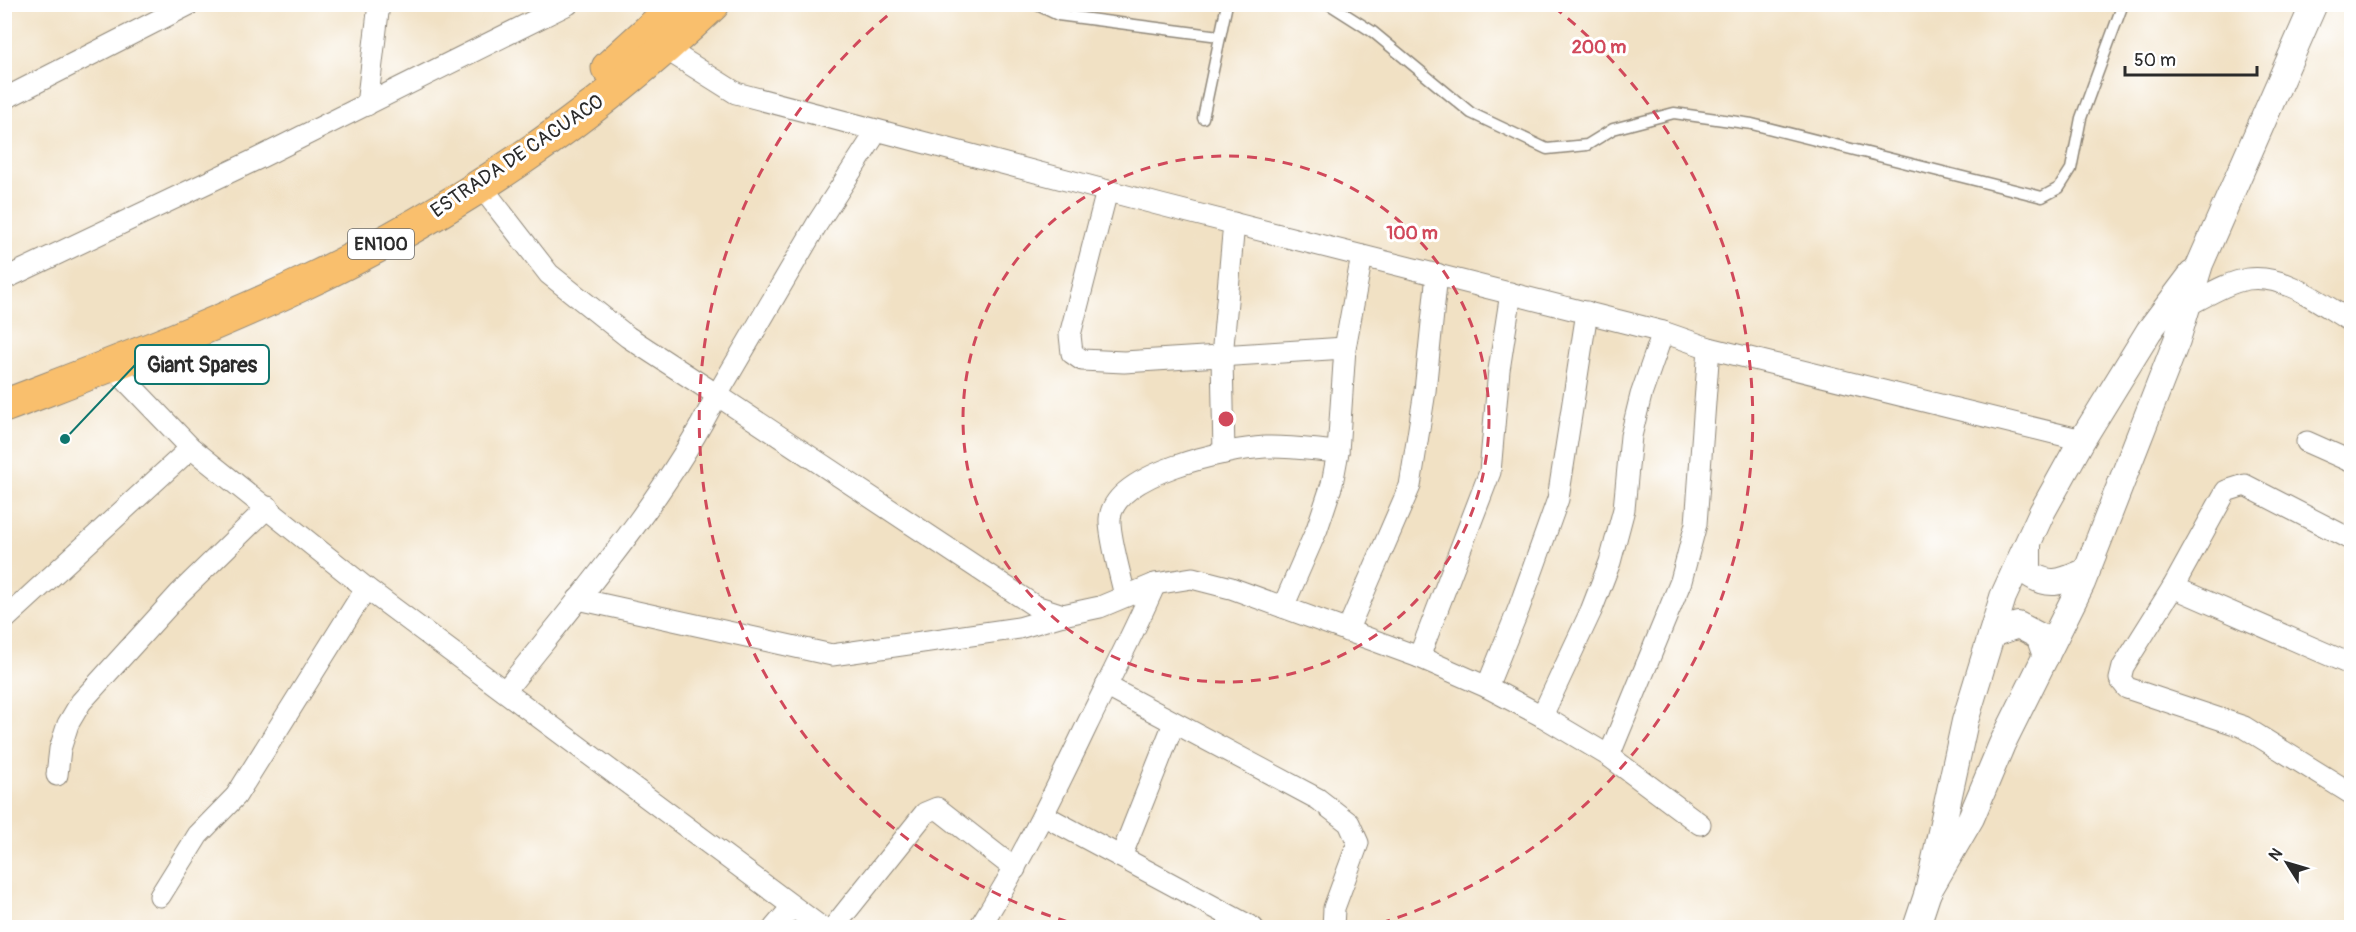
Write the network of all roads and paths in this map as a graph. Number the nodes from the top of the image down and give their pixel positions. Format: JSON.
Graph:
{"nodes":[{"id":1,"x":190,"y":4,"type":"edge"},
{"id":2,"x":379,"y":4,"type":"edge"},
{"id":3,"x":568,"y":4,"type":"edge"},
{"id":4,"x":678,"y":4,"type":"edge"},
{"id":5,"x":713,"y":4,"type":"edge"},
{"id":6,"x":1035,"y":4,"type":"edge"},
{"id":7,"x":1227,"y":4,"type":"edge"},
{"id":8,"x":1329,"y":4,"type":"edge"},
{"id":9,"x":2123,"y":4,"type":"edge"},
{"id":10,"x":2314,"y":4,"type":"edge"},
{"id":11,"x":540,"y":12,"type":"edge"},
{"id":12,"x":1219,"y":36,"type":"junction"},
{"id":13,"x":666,"y":49,"type":"junction"},
{"id":14,"x":4,"y":99,"type":"edge"},
{"id":15,"x":367,"y":105,"type":"junction"},
{"id":16,"x":1203,"y":118,"type":"dead end"},
{"id":17,"x":877,"y":131,"type":"junction"},
{"id":18,"x":480,"y":185,"type":"junction"},
{"id":19,"x":1107,"y":191,"type":"junction"},
{"id":20,"x":1234,"y":223,"type":"junction"},
{"id":21,"x":1362,"y":256,"type":"junction"},
{"id":22,"x":2200,"y":264,"type":"junction"},
{"id":23,"x":1437,"y":274,"type":"junction"},
{"id":24,"x":4,"y":279,"type":"edge"},
{"id":25,"x":1511,"y":293,"type":"junction"},
{"id":26,"x":2188,"y":306,"type":"junction"},
{"id":27,"x":1587,"y":312,"type":"junction"},
{"id":28,"x":2352,"y":322,"type":"edge"},
{"id":29,"x":1663,"y":332,"type":"junction"},
{"id":30,"x":4,"y":347,"type":"edge"},
{"id":31,"x":1345,"y":348,"type":"junction"},
{"id":32,"x":1709,"y":348,"type":"junction"},
{"id":33,"x":4,"y":355,"type":"edge"},
{"id":34,"x":1222,"y":357,"type":"junction"},
{"id":35,"x":111,"y":365,"type":"junction"},
{"id":36,"x":4,"y":385,"type":"edge"},
{"id":37,"x":717,"y":395,"type":"junction"},
{"id":38,"x":4,"y":406,"type":"edge"},
{"id":39,"x":2082,"y":440,"type":"junction"},
{"id":40,"x":2307,"y":442,"type":"dead end"},
{"id":41,"x":190,"y":448,"type":"junction"},
{"id":42,"x":1338,"y":452,"type":"junction"},
{"id":43,"x":1224,"y":453,"type":"junction"},
{"id":44,"x":2352,"y":462,"type":"edge"},
{"id":45,"x":268,"y":507,"type":"junction"},
{"id":46,"x":2352,"y":540,"type":"edge"},
{"id":47,"x":2028,"y":543,"type":"junction"},
{"id":48,"x":2087,"y":571,"type":"junction"},
{"id":49,"x":1155,"y":584,"type":"junction"},
{"id":50,"x":2173,"y":587,"type":"junction"},
{"id":51,"x":366,"y":588,"type":"junction"},
{"id":52,"x":1125,"y":596,"type":"junction"},
{"id":53,"x":578,"y":599,"type":"junction"},
{"id":54,"x":1283,"y":607,"type":"junction"},
{"id":55,"x":1063,"y":615,"type":"junction"},
{"id":56,"x":4,"y":620,"type":"edge"},
{"id":57,"x":1347,"y":631,"type":"junction"},
{"id":58,"x":1992,"y":634,"type":"junction"},
{"id":59,"x":2046,"y":656,"type":"junction"},
{"id":60,"x":1419,"y":657,"type":"junction"},
{"id":61,"x":2352,"y":665,"type":"edge"},
{"id":62,"x":1106,"y":687,"type":"junction"},
{"id":63,"x":1487,"y":687,"type":"junction"},
{"id":64,"x":506,"y":691,"type":"junction"},
{"id":65,"x":1542,"y":716,"type":"junction"},
{"id":66,"x":1174,"y":723,"type":"junction"},
{"id":67,"x":1609,"y":756,"type":"junction"},
{"id":68,"x":57,"y":775,"type":"dead end"},
{"id":69,"x":2352,"y":794,"type":"edge"},
{"id":70,"x":1043,"y":815,"type":"junction"},
{"id":71,"x":1700,"y":824,"type":"dead end"},
{"id":72,"x":1121,"y":857,"type":"junction"},
{"id":73,"x":1015,"y":868,"type":"junction"},
{"id":74,"x":1928,"y":892,"type":"junction"},
{"id":75,"x":160,"y":896,"type":"dead end"},
{"id":76,"x":792,"y":907,"type":"junction"},
{"id":77,"x":774,"y":927,"type":"edge"},
{"id":78,"x":822,"y":927,"type":"edge"},
{"id":79,"x":833,"y":927,"type":"edge"},
{"id":80,"x":979,"y":927,"type":"edge"},
{"id":81,"x":1253,"y":927,"type":"edge"},
{"id":82,"x":1333,"y":927,"type":"edge"},
{"id":83,"x":1916,"y":927,"type":"edge"}],
"edges":[{"from":1,"to":14,"type":"street"},
{"from":2,"to":15,"type":"street"},
{"from":3,"to":11,"type":"street"},
{"from":4,"to":36,"type":"main road","name":"ESTRADA DE CACUACO","number":"EN100"},
{"from":5,"to":13,"type":"main road","name":"ESTRADA DE CACUACO","number":"EN100"},
{"from":6,"to":12,"type":"lane"},
{"from":7,"to":12,"type":"lane"},
{"from":8,"to":9,"type":"lane"},
{"from":10,"to":22,"type":"street"},
{"from":11,"to":15,"type":"street"},
{"from":12,"to":16,"type":"lane"},
{"from":13,"to":17,"type":"street"},
{"from":13,"to":18,"type":"main road","name":"ESTRADA DE CACUACO","number":"EN100"},
{"from":15,"to":24,"type":"street"},
{"from":17,"to":19,"type":"street"},
{"from":17,"to":37,"type":"street"},
{"from":18,"to":35,"type":"main road","name":"ESTRADA DE CACUACO","number":"EN100"},
{"from":18,"to":37,"type":"street"},
{"from":19,"to":20,"type":"street"},
{"from":19,"to":34,"type":"street"},
{"from":20,"to":21,"type":"street"},
{"from":20,"to":34,"type":"street"},
{"from":21,"to":23,"type":"street"},
{"from":21,"to":31,"type":"street"},
{"from":22,"to":26,"type":"street"},
{"from":22,"to":39,"type":"street"},
{"from":23,"to":25,"type":"street"},
{"from":23,"to":57,"type":"street"},
{"from":25,"to":27,"type":"street"},
{"from":25,"to":60,"type":"street"},
{"from":26,"to":28,"type":"street"},
{"from":26,"to":48,"type":"street"},
{"from":27,"to":29,"type":"street"},
{"from":27,"to":63,"type":"street"},
{"from":29,"to":32,"type":"street"},
{"from":29,"to":65,"type":"street"},
{"from":30,"to":33,"type":"path"},
{"from":31,"to":34,"type":"street"},
{"from":31,"to":42,"type":"street"},
{"from":32,"to":39,"type":"street"},
{"from":32,"to":67,"type":"street"},
{"from":34,"to":43,"type":"street"},
{"from":35,"to":38,"type":"main road","name":"ESTRADA DE CACUACO","number":"EN100"},
{"from":35,"to":41,"type":"street"},
{"from":37,"to":53,"type":"street"},
{"from":37,"to":55,"type":"street"},
{"from":39,"to":47,"type":"street"},
{"from":40,"to":44,"type":"street"},
{"from":41,"to":45,"type":"street"},
{"from":41,"to":56,"type":"street"},
{"from":42,"to":43,"type":"street"},
{"from":42,"to":54,"type":"street"},
{"from":43,"to":52,"type":"street"},
{"from":45,"to":51,"type":"street"},
{"from":45,"to":68,"type":"street"},
{"from":46,"to":50,"type":"street"},
{"from":47,"to":48,"type":"street"},
{"from":47,"to":58,"type":"street"},
{"from":48,"to":59,"type":"street"},
{"from":49,"to":52,"type":"street"},
{"from":49,"to":54,"type":"street"},
{"from":49,"to":62,"type":"street"},
{"from":50,"to":61,"type":"street"},
{"from":50,"to":69,"type":"street"},
{"from":51,"to":64,"type":"street"},
{"from":51,"to":75,"type":"street"},
{"from":52,"to":55,"type":"street"},
{"from":53,"to":55,"type":"street"},
{"from":53,"to":64,"type":"street"},
{"from":54,"to":57,"type":"street"},
{"from":57,"to":60,"type":"street"},
{"from":58,"to":59,"type":"street"},
{"from":58,"to":74,"type":"street"},
{"from":59,"to":74,"type":"street"},
{"from":60,"to":63,"type":"street"},
{"from":62,"to":66,"type":"street"},
{"from":62,"to":70,"type":"street"},
{"from":63,"to":65,"type":"street"},
{"from":64,"to":76,"type":"street"},
{"from":65,"to":67,"type":"street"},
{"from":66,"to":72,"type":"street"},
{"from":66,"to":82,"type":"street"},
{"from":67,"to":71,"type":"street"},
{"from":70,"to":72,"type":"street"},
{"from":70,"to":73,"type":"street"},
{"from":72,"to":81,"type":"street"},
{"from":73,"to":79,"type":"street"},
{"from":73,"to":80,"type":"street"},
{"from":74,"to":83,"type":"street"},
{"from":76,"to":77,"type":"street"},
{"from":76,"to":78,"type":"street"}]}
